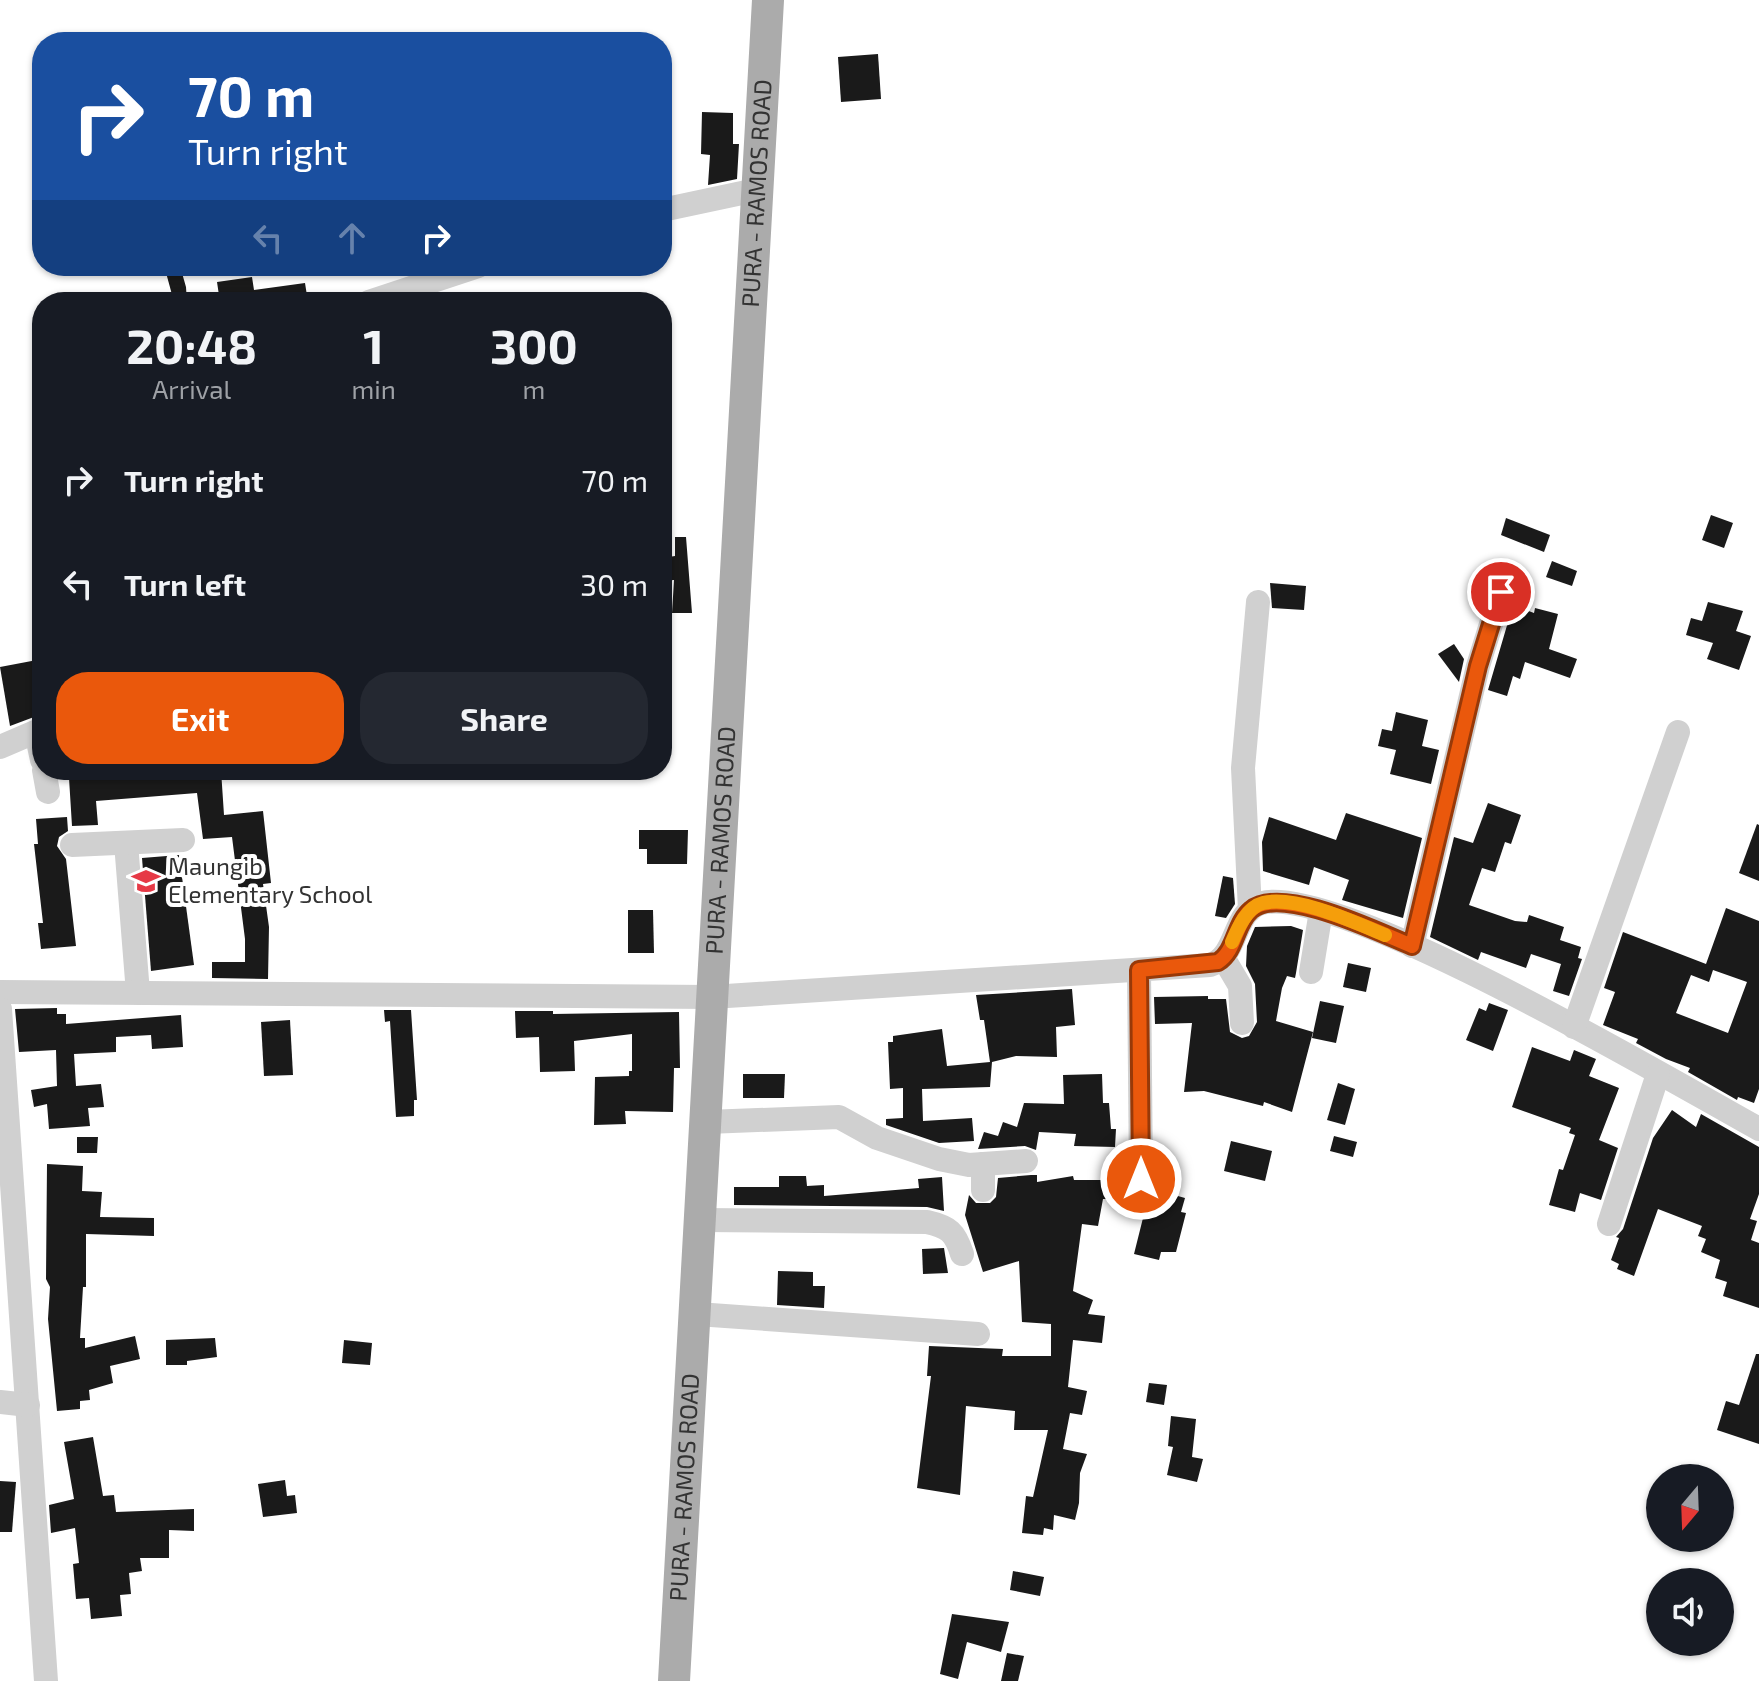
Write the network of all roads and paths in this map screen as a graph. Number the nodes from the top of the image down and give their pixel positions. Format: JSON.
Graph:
{"nodes":[{"id":1,"x":768,"y":0,"type":"edge"},
{"id":2,"x":756,"y":190,"type":"junction"},
{"id":3,"x":672,"y":208,"type":"edge"},
{"id":4,"x":448,"y":276,"type":"edge"},
{"id":5,"x":399,"y":292,"type":"edge"},
{"id":6,"x":1501,"y":592,"type":"dead end"},
{"id":7,"x":1258,"y":602,"type":"dead end"},
{"id":8,"x":1678,"y":732,"type":"dead end"},
{"id":9,"x":32,"y":734,"type":"edge"},
{"id":10,"x":0,"y":747,"type":"edge"},
{"id":11,"x":183,"y":840,"type":"dead end"},
{"id":12,"x":126,"y":843,"type":"junction"},
{"id":13,"x":72,"y":845,"type":"dead end"},
{"id":14,"x":1250,"y":910,"type":"junction"},
{"id":15,"x":1321,"y":911,"type":"junction"},
{"id":16,"x":1412,"y":946,"type":"junction"},
{"id":17,"x":1224,"y":959,"type":"junction"},
{"id":18,"x":1139,"y":970,"type":"junction"},
{"id":19,"x":1311,"y":972,"type":"dead end"},
{"id":20,"x":0,"y":992,"type":"edge"},
{"id":21,"x":138,"y":993,"type":"junction"},
{"id":22,"x":711,"y":997,"type":"junction"},
{"id":23,"x":0,"y":1009,"type":"edge"},
{"id":24,"x":1242,"y":1023,"type":"dead end"},
{"id":25,"x":1574,"y":1027,"type":"junction"},
{"id":26,"x":1658,"y":1074,"type":"junction"},
{"id":27,"x":707,"y":1122,"type":"junction"},
{"id":28,"x":1759,"y":1129,"type":"edge"},
{"id":29,"x":1026,"y":1161,"type":"dead end"},
{"id":30,"x":983,"y":1164,"type":"junction"},
{"id":31,"x":1141,"y":1179,"type":"dead end"},
{"id":32,"x":983,"y":1190,"type":"dead end"},
{"id":33,"x":701,"y":1220,"type":"junction"},
{"id":34,"x":1609,"y":1224,"type":"dead end"},
{"id":35,"x":962,"y":1254,"type":"dead end"},
{"id":36,"x":697,"y":1314,"type":"junction"},
{"id":37,"x":978,"y":1334,"type":"dead end"},
{"id":38,"x":0,"y":1402,"type":"edge"},
{"id":39,"x":28,"y":1405,"type":"junction"},
{"id":40,"x":46,"y":1681,"type":"edge"},
{"id":41,"x":674,"y":1681,"type":"edge"}],
"edges":[{"from":1,"to":2,"type":"main road","name":"PURA - RAMOS ROAD"},
{"from":2,"to":3,"type":"street"},
{"from":2,"to":22,"type":"main road","name":"PURA - RAMOS ROAD"},
{"from":4,"to":5,"type":"street"},
{"from":6,"to":16,"type":"street"},
{"from":7,"to":14,"type":"street"},
{"from":8,"to":25,"type":"street"},
{"from":9,"to":10,"type":"street"},
{"from":11,"to":12,"type":"street"},
{"from":12,"to":13,"type":"street"},
{"from":12,"to":21,"type":"street"},
{"from":14,"to":15,"type":"street"},
{"from":14,"to":17,"type":"street"},
{"from":15,"to":16,"type":"street"},
{"from":15,"to":19,"type":"street"},
{"from":16,"to":25,"type":"street"},
{"from":17,"to":18,"type":"street"},
{"from":17,"to":24,"type":"street"},
{"from":18,"to":22,"type":"street"},
{"from":18,"to":31,"type":"street"},
{"from":20,"to":21,"type":"street"},
{"from":21,"to":22,"type":"street"},
{"from":22,"to":27,"type":"main road","name":"PURA - RAMOS ROAD"},
{"from":23,"to":39,"type":"street"},
{"from":25,"to":26,"type":"street"},
{"from":26,"to":28,"type":"street"},
{"from":26,"to":34,"type":"street"},
{"from":27,"to":30,"type":"street"},
{"from":27,"to":33,"type":"main road","name":"PURA - RAMOS ROAD"},
{"from":29,"to":30,"type":"street"},
{"from":30,"to":32,"type":"street"},
{"from":33,"to":35,"type":"street"},
{"from":33,"to":36,"type":"main road","name":"PURA - RAMOS ROAD"},
{"from":36,"to":37,"type":"street"},
{"from":36,"to":41,"type":"main road","name":"PURA - RAMOS ROAD"},
{"from":38,"to":39,"type":"street"},
{"from":39,"to":40,"type":"street"}]}
